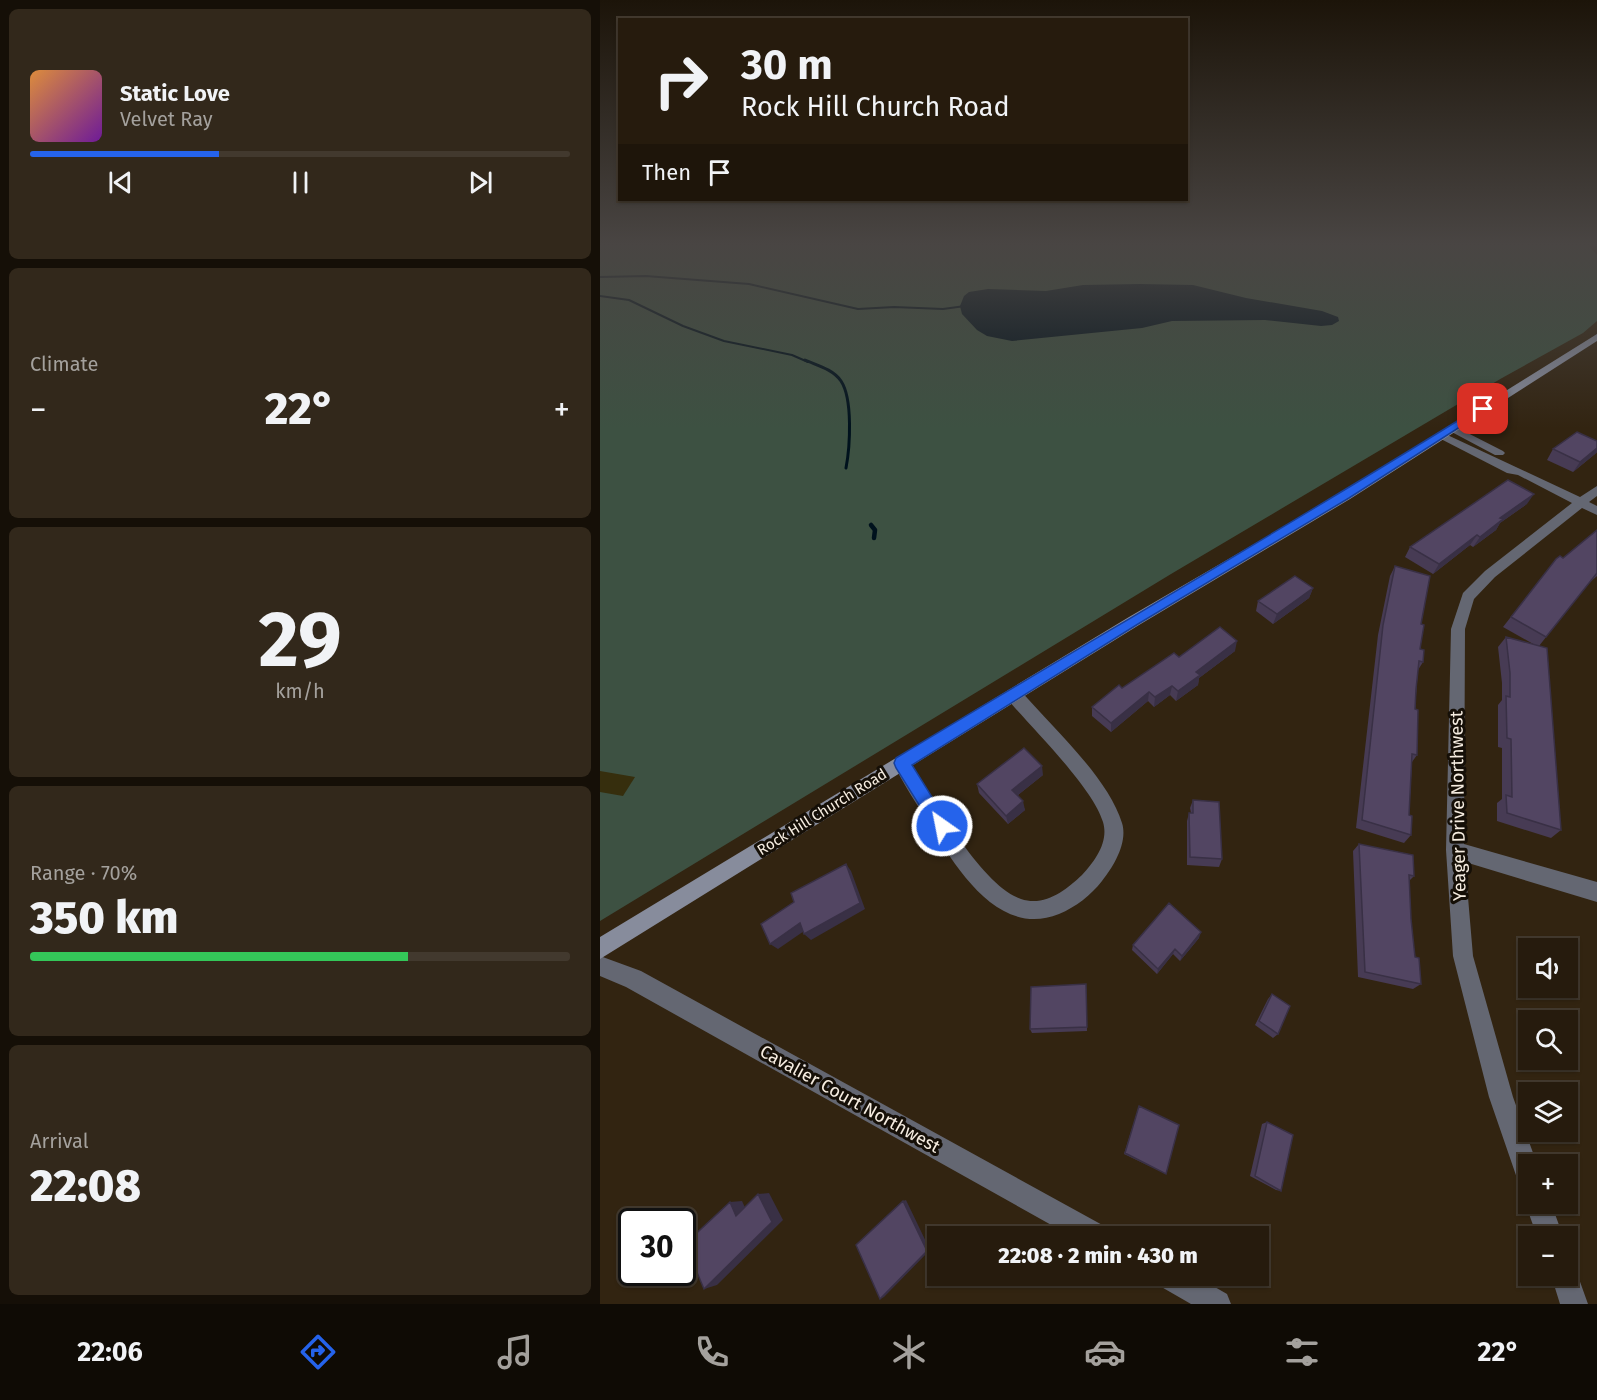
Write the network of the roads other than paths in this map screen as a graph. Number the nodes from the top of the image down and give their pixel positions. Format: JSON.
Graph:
{"nodes":[{"id":1,"x":1597,"y":337,"type":"edge"},
{"id":2,"x":1447,"y":431,"type":"junction"},
{"id":3,"x":1597,"y":490,"type":"edge"},
{"id":4,"x":1589,"y":507,"type":"edge"},
{"id":5,"x":1014,"y":695,"type":"junction"},
{"id":6,"x":902,"y":763,"type":"junction"},
{"id":7,"x":1455,"y":850,"type":"junction"},
{"id":8,"x":1597,"y":891,"type":"edge"},
{"id":9,"x":600,"y":949,"type":"edge"},
{"id":10,"x":600,"y":966,"type":"edge"},
{"id":11,"x":1521,"y":1154,"type":"edge"},
{"id":12,"x":1079,"y":1226,"type":"edge"},
{"id":13,"x":1187,"y":1286,"type":"edge"},
{"id":14,"x":1568,"y":1286,"type":"edge"},
{"id":15,"x":1217,"y":1304,"type":"edge"},
{"id":16,"x":1574,"y":1304,"type":"edge"}],
"edges":[{"from":1,"to":2,"type":"main road","name":"Rock Hill Church Road"},
{"from":2,"to":4,"type":"street"},
{"from":2,"to":5,"type":"main road","name":"Rock Hill Church Road"},
{"from":3,"to":4,"type":"street","name":"Yeager Drive Northwest"},
{"from":4,"to":7,"type":"street","name":"Yeager Drive Northwest"},
{"from":5,"to":6,"type":"main road","name":"Rock Hill Church Road"},
{"from":5,"to":6,"type":"street"},
{"from":6,"to":9,"type":"main road","name":"Rock Hill Church Road"},
{"from":7,"to":8,"type":"street"},
{"from":7,"to":11,"type":"street","name":"Yeager Drive Northwest"},
{"from":10,"to":12,"type":"street","name":"Cavalier Court Northwest"},
{"from":13,"to":15,"type":"street"},
{"from":14,"to":16,"type":"street"}]}
